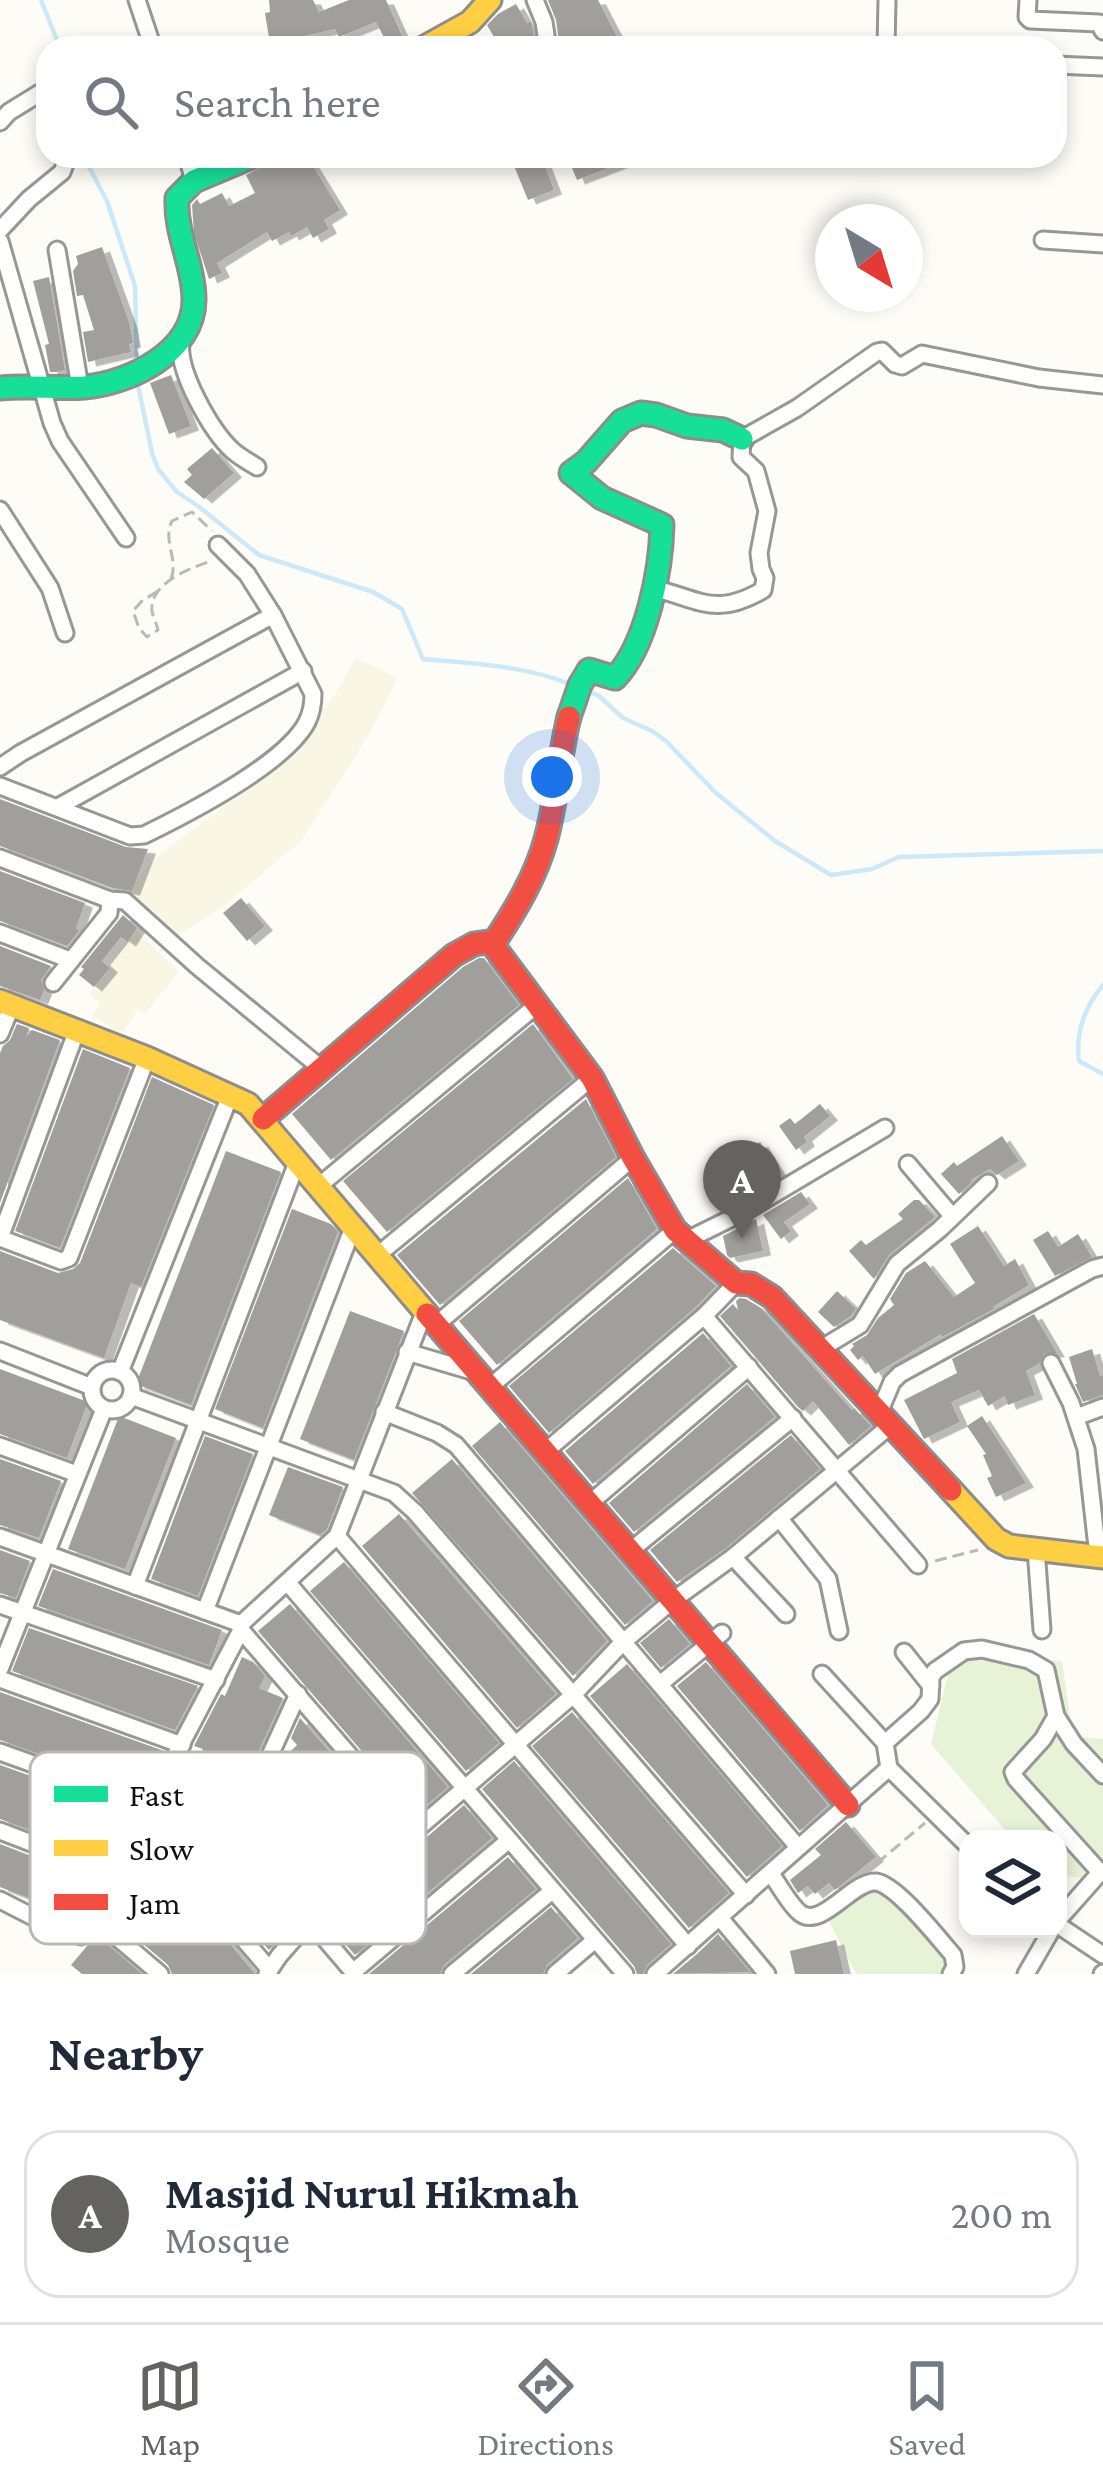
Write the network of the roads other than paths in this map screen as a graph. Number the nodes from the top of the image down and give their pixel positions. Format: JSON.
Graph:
{"nodes":[{"id":1,"x":137,"y":0,"type":"edge"},
{"id":2,"x":490,"y":0,"type":"edge"},
{"id":3,"x":535,"y":0,"type":"edge"},
{"id":4,"x":887,"y":0,"type":"edge"},
{"id":5,"x":1028,"y":0,"type":"edge"},
{"id":6,"x":1103,"y":31,"type":"edge"},
{"id":7,"x":148,"y":36,"type":"edge"},
{"id":8,"x":449,"y":36,"type":"edge"},
{"id":9,"x":546,"y":36,"type":"edge"},
{"id":10,"x":886,"y":36,"type":"edge"},
{"id":11,"x":1067,"y":66,"type":"edge"},
{"id":12,"x":1103,"y":67,"type":"edge"},
{"id":13,"x":36,"y":95,"type":"edge"},
{"id":14,"x":0,"y":122,"type":"edge"},
{"id":15,"x":64,"y":168,"type":"edge"},
{"id":16,"x":190,"y":168,"type":"edge"},
{"id":17,"x":225,"y":168,"type":"edge"},
{"id":18,"x":194,"y":181,"type":"junction"},
{"id":19,"x":0,"y":230,"type":"edge"},
{"id":20,"x":1043,"y":240,"type":"dead end"},
{"id":21,"x":0,"y":241,"type":"edge"},
{"id":22,"x":1103,"y":244,"type":"edge"},
{"id":23,"x":57,"y":250,"type":"dead end"},
{"id":24,"x":181,"y":342,"type":"junction"},
{"id":25,"x":1103,"y":385,"type":"edge"},
{"id":26,"x":39,"y":386,"type":"junction"},
{"id":27,"x":80,"y":387,"type":"junction"},
{"id":28,"x":0,"y":388,"type":"edge"},
{"id":29,"x":742,"y":439,"type":"junction"},
{"id":30,"x":257,"y":467,"type":"dead end"},
{"id":31,"x":0,"y":511,"type":"edge"},
{"id":32,"x":126,"y":538,"type":"dead end"},
{"id":33,"x":218,"y":545,"type":"road end"},
{"id":34,"x":652,"y":588,"type":"junction"},
{"id":35,"x":273,"y":615,"type":"junction"},
{"id":36,"x":64,"y":633,"type":"dead end"},
{"id":37,"x":303,"y":671,"type":"junction"},
{"id":38,"x":0,"y":767,"type":"edge"},
{"id":39,"x":0,"y":787,"type":"edge"},
{"id":40,"x":58,"y":807,"type":"junction"},
{"id":41,"x":0,"y":858,"type":"edge"},
{"id":42,"x":110,"y":900,"type":"junction"},
{"id":43,"x":0,"y":933,"type":"edge"},
{"id":44,"x":492,"y":944,"type":"junction"},
{"id":45,"x":70,"y":960,"type":"junction"},
{"id":46,"x":53,"y":983,"type":"dead end"},
{"id":47,"x":6,"y":1003,"type":"edge"},
{"id":48,"x":537,"y":1005,"type":"junction"},
{"id":49,"x":76,"y":1030,"type":"junction"},
{"id":50,"x":0,"y":1034,"type":"edge"},
{"id":51,"x":147,"y":1058,"type":"junction"},
{"id":52,"x":322,"y":1069,"type":"junction"},
{"id":53,"x":592,"y":1078,"type":"junction"},
{"id":54,"x":230,"y":1096,"type":"junction"},
{"id":55,"x":262,"y":1119,"type":"junction"},
{"id":56,"x":885,"y":1128,"type":"dead end"},
{"id":57,"x":633,"y":1158,"type":"junction"},
{"id":58,"x":298,"y":1160,"type":"junction"},
{"id":59,"x":908,"y":1163,"type":"dead end"},
{"id":60,"x":988,"y":1183,"type":"dead end"},
{"id":61,"x":320,"y":1185,"type":"junction"},
{"id":62,"x":952,"y":1216,"type":"junction"},
{"id":63,"x":354,"y":1225,"type":"junction"},
{"id":64,"x":680,"y":1236,"type":"junction"},
{"id":65,"x":0,"y":1238,"type":"edge"},
{"id":66,"x":379,"y":1254,"type":"junction"},
{"id":67,"x":1103,"y":1266,"type":"edge"},
{"id":68,"x":736,"y":1283,"type":"junction"},
{"id":69,"x":704,"y":1316,"type":"junction"},
{"id":70,"x":431,"y":1317,"type":"junction"},
{"id":71,"x":819,"y":1350,"type":"junction"},
{"id":72,"x":0,"y":1351,"type":"edge"},
{"id":73,"x":407,"y":1352,"type":"junction"},
{"id":74,"x":1051,"y":1363,"type":"dead end"},
{"id":75,"x":748,"y":1367,"type":"junction"},
{"id":76,"x":120,"y":1372,"type":"junction"},
{"id":77,"x":486,"y":1380,"type":"junction"},
{"id":78,"x":92,"y":1387,"type":"junction"},
{"id":79,"x":131,"y":1396,"type":"junction"},
{"id":80,"x":1103,"y":1407,"type":"edge"},
{"id":81,"x":104,"y":1409,"type":"junction"},
{"id":82,"x":384,"y":1412,"type":"junction"},
{"id":83,"x":1076,"y":1417,"type":"junction"},
{"id":84,"x":793,"y":1418,"type":"junction"},
{"id":85,"x":885,"y":1419,"type":"junction"},
{"id":86,"x":197,"y":1421,"type":"junction"},
{"id":87,"x":0,"y":1446,"type":"edge"},
{"id":88,"x":270,"y":1448,"type":"junction"},
{"id":89,"x":546,"y":1450,"type":"junction"},
{"id":90,"x":838,"y":1469,"type":"junction"},
{"id":91,"x":77,"y":1474,"type":"junction"},
{"id":92,"x":358,"y":1480,"type":"junction"},
{"id":93,"x":590,"y":1503,"type":"junction"},
{"id":94,"x":779,"y":1518,"type":"junction"},
{"id":95,"x":337,"y":1536,"type":"junction"},
{"id":96,"x":0,"y":1537,"type":"edge"},
{"id":97,"x":1036,"y":1549,"type":"junction"},
{"id":98,"x":630,"y":1551,"type":"junction"},
{"id":99,"x":45,"y":1555,"type":"junction"},
{"id":100,"x":733,"y":1557,"type":"junction"},
{"id":101,"x":1100,"y":1557,"type":"edge"},
{"id":102,"x":918,"y":1565,"type":"road end"},
{"id":103,"x":286,"y":1582,"type":"junction"},
{"id":104,"x":135,"y":1586,"type":"junction"},
{"id":105,"x":672,"y":1601,"type":"junction"},
{"id":106,"x":0,"y":1605,"type":"edge"},
{"id":107,"x":205,"y":1611,"type":"junction"},
{"id":108,"x":22,"y":1613,"type":"junction"},
{"id":109,"x":786,"y":1614,"type":"dead end"},
{"id":110,"x":241,"y":1627,"type":"junction"},
{"id":111,"x":1042,"y":1630,"type":"dead end"},
{"id":112,"x":839,"y":1631,"type":"dead end"},
{"id":113,"x":715,"y":1638,"type":"junction"},
{"id":114,"x":623,"y":1642,"type":"junction"},
{"id":115,"x":904,"y":1652,"type":"dead end"},
{"id":116,"x":0,"y":1669,"type":"edge"},
{"id":117,"x":822,"y":1674,"type":"dead end"},
{"id":118,"x":0,"y":1679,"type":"edge"},
{"id":119,"x":216,"y":1680,"type":"junction"},
{"id":120,"x":660,"y":1684,"type":"junction"},
{"id":121,"x":931,"y":1686,"type":"junction"},
{"id":122,"x":298,"y":1694,"type":"junction"},
{"id":123,"x":572,"y":1696,"type":"junction"},
{"id":124,"x":1056,"y":1716,"type":"junction"},
{"id":125,"x":885,"y":1743,"type":"junction"},
{"id":126,"x":517,"y":1744,"type":"junction"},
{"id":127,"x":182,"y":1745,"type":"junction"},
{"id":128,"x":0,"y":1752,"type":"edge"},
{"id":129,"x":178,"y":1752,"type":"edge"},
{"id":130,"x":271,"y":1752,"type":"edge"},
{"id":131,"x":348,"y":1752,"type":"edge"},
{"id":132,"x":30,"y":1763,"type":"edge"},
{"id":133,"x":889,"y":1768,"type":"junction"},
{"id":134,"x":1103,"y":1775,"type":"edge"},
{"id":135,"x":465,"y":1790,"type":"junction"},
{"id":136,"x":848,"y":1805,"type":"junction"},
{"id":137,"x":426,"y":1823,"type":"edge"},
{"id":138,"x":1062,"y":1830,"type":"edge"},
{"id":139,"x":0,"y":1831,"type":"edge"},
{"id":140,"x":1067,"y":1836,"type":"edge"},
{"id":141,"x":959,"y":1838,"type":"edge"},
{"id":142,"x":508,"y":1840,"type":"junction"},
{"id":143,"x":30,"y":1843,"type":"edge"},
{"id":144,"x":797,"y":1846,"type":"junction"},
{"id":145,"x":771,"y":1874,"type":"junction"},
{"id":146,"x":552,"y":1891,"type":"junction"},
{"id":147,"x":746,"y":1895,"type":"junction"},
{"id":148,"x":0,"y":1900,"type":"edge"},
{"id":149,"x":426,"y":1911,"type":"edge"},
{"id":150,"x":1067,"y":1912,"type":"edge"},
{"id":151,"x":30,"y":1915,"type":"edge"},
{"id":152,"x":719,"y":1918,"type":"junction"},
{"id":153,"x":1067,"y":1932,"type":"edge"},
{"id":154,"x":1048,"y":1938,"type":"edge"},
{"id":155,"x":595,"y":1940,"type":"junction"},
{"id":156,"x":125,"y":1944,"type":"edge"},
{"id":157,"x":246,"y":1944,"type":"edge"},
{"id":158,"x":291,"y":1944,"type":"edge"},
{"id":159,"x":328,"y":1944,"type":"edge"},
{"id":160,"x":388,"y":1944,"type":"edge"},
{"id":161,"x":688,"y":1946,"type":"junction"},
{"id":162,"x":1103,"y":1955,"type":"edge"},
{"id":163,"x":269,"y":1972,"type":"edge"},
{"id":164,"x":354,"y":1973,"type":"edge"},
{"id":165,"x":764,"y":1973,"type":"edge"},
{"id":166,"x":160,"y":1974,"type":"edge"},
{"id":167,"x":452,"y":1974,"type":"edge"},
{"id":168,"x":555,"y":1974,"type":"edge"},
{"id":169,"x":625,"y":1974,"type":"edge"},
{"id":170,"x":655,"y":1974,"type":"edge"},
{"id":171,"x":951,"y":1974,"type":"edge"},
{"id":172,"x":1026,"y":1974,"type":"edge"}],
"edges":[{"from":1,"to":7,"type":"street"},
{"from":2,"to":8,"type":"street"},
{"from":3,"to":9,"type":"street"},
{"from":4,"to":10,"type":"street"},
{"from":5,"to":6,"type":"street"},
{"from":11,"to":12,"type":"street"},
{"from":13,"to":14,"type":"street"},
{"from":15,"to":19,"type":"street"},
{"from":16,"to":18,"type":"street"},
{"from":17,"to":18,"type":"street"},
{"from":18,"to":24,"type":"street"},
{"from":20,"to":22,"type":"street"},
{"from":21,"to":26,"type":"street"},
{"from":23,"to":27,"type":"street"},
{"from":24,"to":27,"type":"street"},
{"from":24,"to":30,"type":"street"},
{"from":25,"to":29,"type":"street"},
{"from":26,"to":27,"type":"street"},
{"from":26,"to":28,"type":"street"},
{"from":26,"to":32,"type":"street"},
{"from":29,"to":34,"type":"street"},
{"from":29,"to":34,"type":"street"},
{"from":31,"to":36,"type":"street"},
{"from":33,"to":35,"type":"street"},
{"from":34,"to":44,"type":"street"},
{"from":35,"to":37,"type":"street"},
{"from":35,"to":38,"type":"street"},
{"from":37,"to":40,"type":"street"},
{"from":37,"to":40,"type":"street"},
{"from":39,"to":40,"type":"street"},
{"from":41,"to":42,"type":"street"},
{"from":42,"to":45,"type":"street"},
{"from":42,"to":52,"type":"street"},
{"from":43,"to":45,"type":"street"},
{"from":44,"to":48,"type":"street"},
{"from":44,"to":52,"type":"street"},
{"from":45,"to":46,"type":"street"},
{"from":47,"to":49,"type":"street"},
{"from":47,"to":50,"type":"street"},
{"from":48,"to":53,"type":"street"},
{"from":48,"to":61,"type":"street"},
{"from":49,"to":51,"type":"street"},
{"from":49,"to":65,"type":"street"},
{"from":51,"to":54,"type":"street"},
{"from":51,"to":65,"type":"street"},
{"from":52,"to":55,"type":"street"},
{"from":53,"to":57,"type":"street"},
{"from":53,"to":66,"type":"street"},
{"from":54,"to":55,"type":"street"},
{"from":54,"to":76,"type":"street"},
{"from":55,"to":58,"type":"street"},
{"from":56,"to":64,"type":"street"},
{"from":57,"to":64,"type":"street"},
{"from":57,"to":70,"type":"street"},
{"from":58,"to":61,"type":"street"},
{"from":58,"to":86,"type":"street"},
{"from":59,"to":62,"type":"street"},
{"from":60,"to":62,"type":"street"},
{"from":61,"to":63,"type":"street"},
{"from":62,"to":71,"type":"street"},
{"from":63,"to":66,"type":"street"},
{"from":63,"to":88,"type":"street"},
{"from":64,"to":68,"type":"street"},
{"from":64,"to":77,"type":"street"},
{"from":66,"to":70,"type":"street"},
{"from":67,"to":85,"type":"street"},
{"from":68,"to":69,"type":"street"},
{"from":68,"to":71,"type":"street"},
{"from":69,"to":75,"type":"street"},
{"from":69,"to":89,"type":"street"},
{"from":70,"to":73,"type":"street"},
{"from":70,"to":77,"type":"street"},
{"from":71,"to":85,"type":"street"},
{"from":72,"to":78,"type":"street"},
{"from":73,"to":77,"type":"street"},
{"from":73,"to":82,"type":"street"},
{"from":74,"to":83,"type":"street"},
{"from":75,"to":84,"type":"street"},
{"from":75,"to":93,"type":"street"},
{"from":76,"to":78,"type":"street"},
{"from":76,"to":79,"type":"street"},
{"from":77,"to":89,"type":"street"},
{"from":78,"to":81,"type":"street"},
{"from":79,"to":81,"type":"street"},
{"from":79,"to":86,"type":"street"},
{"from":80,"to":83,"type":"street"},
{"from":81,"to":91,"type":"street"},
{"from":82,"to":92,"type":"street"},
{"from":82,"to":114,"type":"street"},
{"from":83,"to":101,"type":"street"},
{"from":84,"to":90,"type":"street"},
{"from":84,"to":98,"type":"street"},
{"from":85,"to":90,"type":"street"},
{"from":85,"to":97,"type":"street"},
{"from":86,"to":88,"type":"street"},
{"from":86,"to":104,"type":"street"},
{"from":87,"to":91,"type":"street"},
{"from":88,"to":92,"type":"street"},
{"from":88,"to":107,"type":"street"},
{"from":89,"to":93,"type":"street"},
{"from":90,"to":94,"type":"street"},
{"from":90,"to":102,"type":"street"},
{"from":91,"to":99,"type":"street"},
{"from":92,"to":95,"type":"street"},
{"from":92,"to":123,"type":"street"},
{"from":93,"to":98,"type":"street"},
{"from":94,"to":100,"type":"street"},
{"from":94,"to":112,"type":"street"},
{"from":95,"to":103,"type":"street"},
{"from":95,"to":126,"type":"street"},
{"from":96,"to":99,"type":"street"},
{"from":97,"to":101,"type":"street"},
{"from":97,"to":111,"type":"street"},
{"from":98,"to":105,"type":"street"},
{"from":99,"to":104,"type":"street"},
{"from":99,"to":108,"type":"street"},
{"from":100,"to":105,"type":"street"},
{"from":100,"to":109,"type":"street"},
{"from":103,"to":110,"type":"street"},
{"from":103,"to":135,"type":"street"},
{"from":104,"to":107,"type":"street"},
{"from":105,"to":113,"type":"street"},
{"from":105,"to":114,"type":"street"},
{"from":106,"to":108,"type":"street"},
{"from":107,"to":110,"type":"street"},
{"from":108,"to":116,"type":"street"},
{"from":108,"to":119,"type":"street"},
{"from":110,"to":119,"type":"street"},
{"from":110,"to":122,"type":"street"},
{"from":113,"to":120,"type":"street"},
{"from":113,"to":136,"type":"street"},
{"from":114,"to":120,"type":"street"},
{"from":114,"to":123,"type":"street"},
{"from":115,"to":121,"type":"street"},
{"from":117,"to":125,"type":"street"},
{"from":118,"to":127,"type":"street"},
{"from":119,"to":127,"type":"street"},
{"from":120,"to":144,"type":"street"},
{"from":121,"to":124,"type":"street"},
{"from":121,"to":125,"type":"street"},
{"from":122,"to":130,"type":"street"},
{"from":122,"to":131,"type":"street"},
{"from":123,"to":126,"type":"street"},
{"from":123,"to":147,"type":"street"},
{"from":124,"to":134,"type":"street"},
{"from":124,"to":138,"type":"street"},
{"from":125,"to":133,"type":"street"},
{"from":126,"to":135,"type":"street"},
{"from":126,"to":161,"type":"street"},
{"from":127,"to":129,"type":"street"},
{"from":128,"to":132,"type":"street"},
{"from":133,"to":136,"type":"street"},
{"from":133,"to":141,"type":"street"},
{"from":135,"to":137,"type":"street"},
{"from":135,"to":142,"type":"street"},
{"from":136,"to":144,"type":"street"},
{"from":139,"to":143,"type":"street"},
{"from":140,"to":150,"type":"street"},
{"from":142,"to":146,"type":"street"},
{"from":142,"to":149,"type":"street"},
{"from":144,"to":145,"type":"street"},
{"from":145,"to":147,"type":"street"},
{"from":145,"to":171,"type":"street"},
{"from":146,"to":155,"type":"street"},
{"from":146,"to":167,"type":"street"},
{"from":147,"to":152,"type":"street"},
{"from":148,"to":151,"type":"street"},
{"from":152,"to":161,"type":"street"},
{"from":152,"to":165,"type":"street"},
{"from":153,"to":162,"type":"street"},
{"from":154,"to":172,"type":"street"},
{"from":155,"to":168,"type":"street"},
{"from":155,"to":169,"type":"street"},
{"from":156,"to":166,"type":"street"},
{"from":157,"to":163,"type":"street"},
{"from":158,"to":163,"type":"street"},
{"from":159,"to":164,"type":"street"},
{"from":160,"to":164,"type":"street"},
{"from":161,"to":170,"type":"street"}]}
